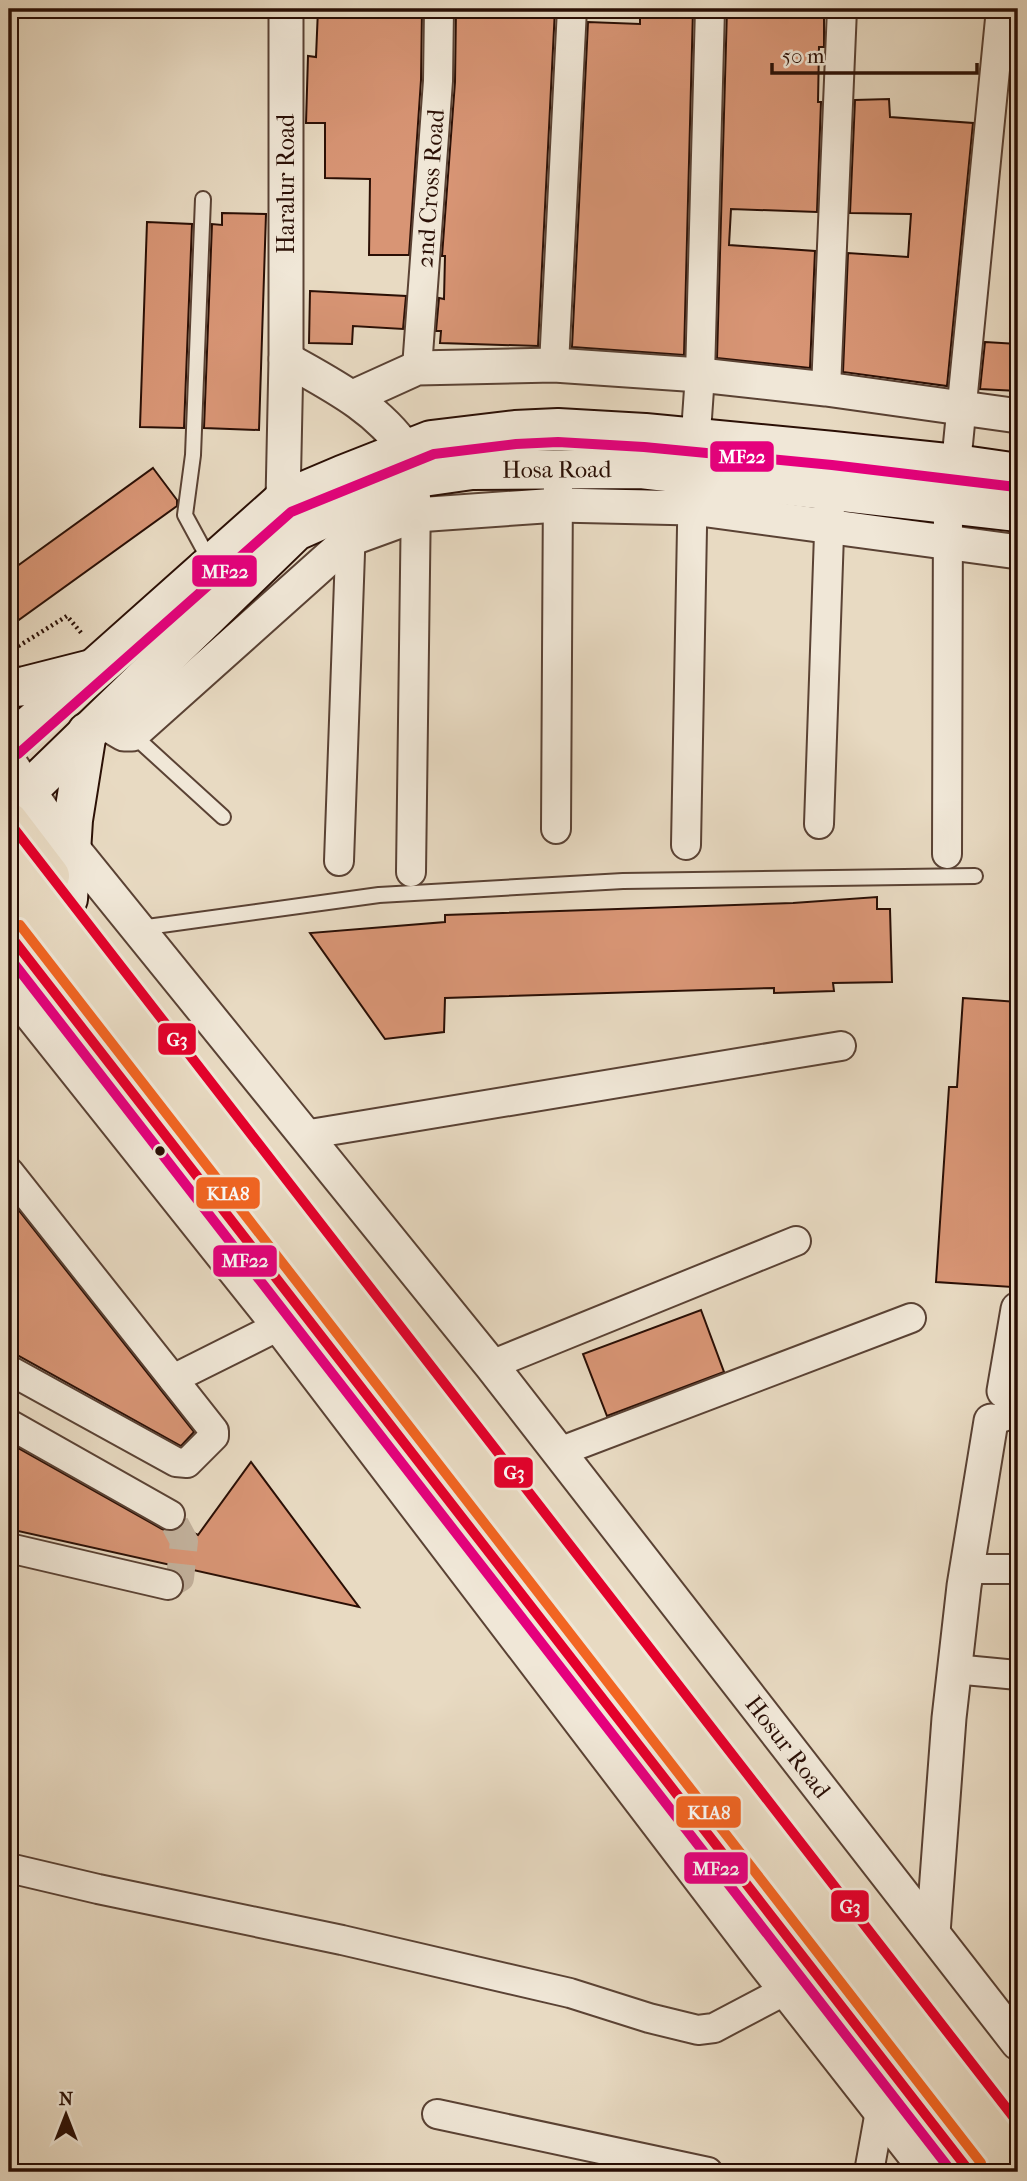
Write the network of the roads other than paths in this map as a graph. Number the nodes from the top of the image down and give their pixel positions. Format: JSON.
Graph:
{"nodes":[{"id":1,"x":286,"y":9,"type":"edge"},
{"id":2,"x":439,"y":9,"type":"edge"},
{"id":3,"x":572,"y":9,"type":"edge"},
{"id":4,"x":710,"y":9,"type":"edge"},
{"id":5,"x":842,"y":9,"type":"edge"},
{"id":6,"x":1001,"y":9,"type":"edge"},
{"id":7,"x":203,"y":199,"type":"dead end"},
{"id":8,"x":286,"y":359,"type":"junction"},
{"id":9,"x":554,"y":365,"type":"junction"},
{"id":10,"x":417,"y":368,"type":"junction"},
{"id":11,"x":700,"y":375,"type":"junction"},
{"id":12,"x":826,"y":389,"type":"junction"},
{"id":13,"x":353,"y":397,"type":"junction"},
{"id":14,"x":962,"y":409,"type":"junction"},
{"id":15,"x":1018,"y":416,"type":"edge"},
{"id":16,"x":956,"y":464,"type":"junction"},
{"id":17,"x":1018,"y":473,"type":"edge"},
{"id":18,"x":694,"y":474,"type":"junction"},
{"id":19,"x":413,"y":481,"type":"junction"},
{"id":20,"x":558,"y":488,"type":"junction"},
{"id":21,"x":831,"y":491,"type":"junction"},
{"id":22,"x":283,"y":500,"type":"junction"},
{"id":23,"x":948,"y":504,"type":"junction"},
{"id":24,"x":1018,"y":512,"type":"edge"},
{"id":25,"x":351,"y":522,"type":"junction"},
{"id":26,"x":830,"y":528,"type":"junction"},
{"id":27,"x":948,"y":544,"type":"junction"},
{"id":28,"x":1018,"y":552,"type":"edge"},
{"id":29,"x":212,"y":564,"type":"junction"},
{"id":30,"x":94,"y":669,"type":"junction"},
{"id":31,"x":9,"y":688,"type":"edge"},
{"id":32,"x":106,"y":728,"type":"junction"},
{"id":33,"x":9,"y":744,"type":"edge"},
{"id":34,"x":15,"y":786,"type":"edge"},
{"id":35,"x":223,"y":817,"type":"dead end"},
{"id":36,"x":9,"y":822,"type":"edge"},
{"id":37,"x":819,"y":824,"type":"dead end"},
{"id":38,"x":556,"y":829,"type":"dead end"},
{"id":39,"x":686,"y":845,"type":"dead end"},
{"id":40,"x":71,"y":846,"type":"junction"},
{"id":41,"x":9,"y":851,"type":"edge"},
{"id":42,"x":947,"y":854,"type":"dead end"},
{"id":43,"x":339,"y":861,"type":"dead end"},
{"id":44,"x":411,"y":872,"type":"dead end"},
{"id":45,"x":975,"y":876,"type":"dead end"},
{"id":46,"x":68,"y":899,"type":"junction"},
{"id":47,"x":9,"y":902,"type":"edge"},
{"id":48,"x":138,"y":928,"type":"junction"},
{"id":49,"x":9,"y":934,"type":"edge"},
{"id":50,"x":9,"y":987,"type":"edge"},
{"id":51,"x":841,"y":1046,"type":"dead end"},
{"id":52,"x":304,"y":1135,"type":"junction"},
{"id":53,"x":9,"y":1172,"type":"edge"},
{"id":54,"x":796,"y":1241,"type":"dead end"},
{"id":55,"x":1018,"y":1309,"type":"edge"},
{"id":56,"x":911,"y":1318,"type":"dead end"},
{"id":57,"x":279,"y":1326,"type":"junction"},
{"id":58,"x":491,"y":1365,"type":"junction"},
{"id":59,"x":9,"y":1370,"type":"edge"},
{"id":60,"x":173,"y":1379,"type":"junction"},
{"id":61,"x":1004,"y":1408,"type":"edge"},
{"id":62,"x":9,"y":1424,"type":"edge"},
{"id":63,"x":559,"y":1452,"type":"junction"},
{"id":64,"x":170,"y":1515,"type":"tunnel mouth"},
{"id":65,"x":9,"y":1548,"type":"edge"},
{"id":66,"x":967,"y":1569,"type":"junction"},
{"id":67,"x":1018,"y":1569,"type":"edge"},
{"id":68,"x":168,"y":1585,"type":"dead end"},
{"id":69,"x":954,"y":1669,"type":"junction"},
{"id":70,"x":1018,"y":1675,"type":"edge"},
{"id":71,"x":9,"y":1868,"type":"edge"},
{"id":72,"x":933,"y":1933,"type":"junction"},
{"id":73,"x":786,"y":1990,"type":"junction"},
{"id":74,"x":1018,"y":2043,"type":"edge"},
{"id":75,"x":893,"y":2074,"type":"junction"},
{"id":76,"x":880,"y":2111,"type":"junction"},
{"id":77,"x":437,"y":2114,"type":"dead end"},
{"id":78,"x":1018,"y":2123,"type":"edge"},
{"id":79,"x":1018,"y":2148,"type":"edge"},
{"id":80,"x":708,"y":2172,"type":"edge"},
{"id":81,"x":869,"y":2172,"type":"edge"},
{"id":82,"x":928,"y":2172,"type":"edge"},
{"id":83,"x":970,"y":2172,"type":"edge"},
{"id":84,"x":994,"y":2172,"type":"edge"}],
"edges":[{"from":1,"to":8,"type":"street","name":"Haralur Road"},
{"from":2,"to":10,"type":"street","name":"2nd Cross Road"},
{"from":3,"to":9,"type":"street"},
{"from":4,"to":11,"type":"street"},
{"from":5,"to":12,"type":"street"},
{"from":6,"to":14,"type":"street"},
{"from":7,"to":29,"type":"lane"},
{"from":8,"to":13,"type":"street"},
{"from":8,"to":22,"type":"street","name":"Haralur Road"},
{"from":9,"to":10,"type":"street"},
{"from":9,"to":11,"type":"street"},
{"from":10,"to":13,"type":"street"},
{"from":11,"to":12,"type":"street"},
{"from":11,"to":18,"type":"street"},
{"from":12,"to":14,"type":"street"},
{"from":13,"to":19,"type":"street"},
{"from":14,"to":15,"type":"street"},
{"from":14,"to":16,"type":"street"},
{"from":16,"to":17,"type":"main road","name":"Hosa Road"},
{"from":16,"to":18,"type":"main road","name":"Hosa Road"},
{"from":18,"to":19,"type":"main road","name":"Hosa Road"},
{"from":18,"to":20,"type":"main road","name":"Hosa Road"},
{"from":18,"to":21,"type":"main road","name":"Hosa Road"},
{"from":18,"to":26,"type":"street"},
{"from":18,"to":39,"type":"street"},
{"from":19,"to":20,"type":"main road","name":"Hosa Road"},
{"from":19,"to":22,"type":"main road","name":"Hosa Road"},
{"from":19,"to":25,"type":"main road","name":"Hosa Road"},
{"from":19,"to":44,"type":"street"},
{"from":20,"to":38,"type":"street"},
{"from":21,"to":23,"type":"main road","name":"Hosa Road"},
{"from":21,"to":26,"type":"street"},
{"from":22,"to":29,"type":"main road","name":"Hosa Road"},
{"from":23,"to":24,"type":"main road","name":"Hosa Road"},
{"from":23,"to":27,"type":"street"},
{"from":25,"to":32,"type":"main road","name":"Hosa Road"},
{"from":25,"to":43,"type":"street"},
{"from":26,"to":27,"type":"street"},
{"from":26,"to":37,"type":"street"},
{"from":27,"to":28,"type":"street"},
{"from":27,"to":42,"type":"street"},
{"from":29,"to":30,"type":"main road","name":"Hosa Road"},
{"from":30,"to":31,"type":"main road"},
{"from":30,"to":33,"type":"main road","name":"Hosa Road"},
{"from":32,"to":34,"type":"main road","name":"Hosa Road"},
{"from":32,"to":35,"type":"lane"},
{"from":32,"to":40,"type":"main road"},
{"from":34,"to":40,"type":"street","name":"Hosur Road"},
{"from":36,"to":46,"type":"highway","name":"Hosur Road"},
{"from":40,"to":46,"type":"main road"},
{"from":40,"to":48,"type":"street","name":"Hosur Road"},
{"from":41,"to":79,"type":"highway"},
{"from":45,"to":48,"type":"lane"},
{"from":46,"to":78,"type":"highway","name":"Hosur Road"},
{"from":47,"to":84,"type":"highway"},
{"from":48,"to":52,"type":"street","name":"Hosur Road"},
{"from":49,"to":75,"type":"highway"},
{"from":50,"to":57,"type":"street"},
{"from":51,"to":52,"type":"street"},
{"from":52,"to":58,"type":"street","name":"Hosur Road"},
{"from":53,"to":60,"type":"street"},
{"from":54,"to":58,"type":"street"},
{"from":55,"to":61,"type":"street"},
{"from":56,"to":63,"type":"street"},
{"from":57,"to":60,"type":"street"},
{"from":57,"to":73,"type":"street"},
{"from":58,"to":63,"type":"street","name":"Hosur Road"},
{"from":59,"to":60,"type":"street"},
{"from":61,"to":66,"type":"street"},
{"from":62,"to":64,"type":"street"},
{"from":63,"to":72,"type":"street","name":"Hosur Road"},
{"from":65,"to":68,"type":"street"},
{"from":66,"to":67,"type":"street"},
{"from":66,"to":69,"type":"street"},
{"from":69,"to":70,"type":"street"},
{"from":69,"to":72,"type":"street"},
{"from":71,"to":73,"type":"street"},
{"from":72,"to":74,"type":"street","name":"Hosur Road"},
{"from":73,"to":76,"type":"street"},
{"from":75,"to":76,"type":"street"},
{"from":75,"to":83,"type":"highway"},
{"from":76,"to":81,"type":"street"},
{"from":76,"to":82,"type":"street"},
{"from":77,"to":80,"type":"street"}]}
